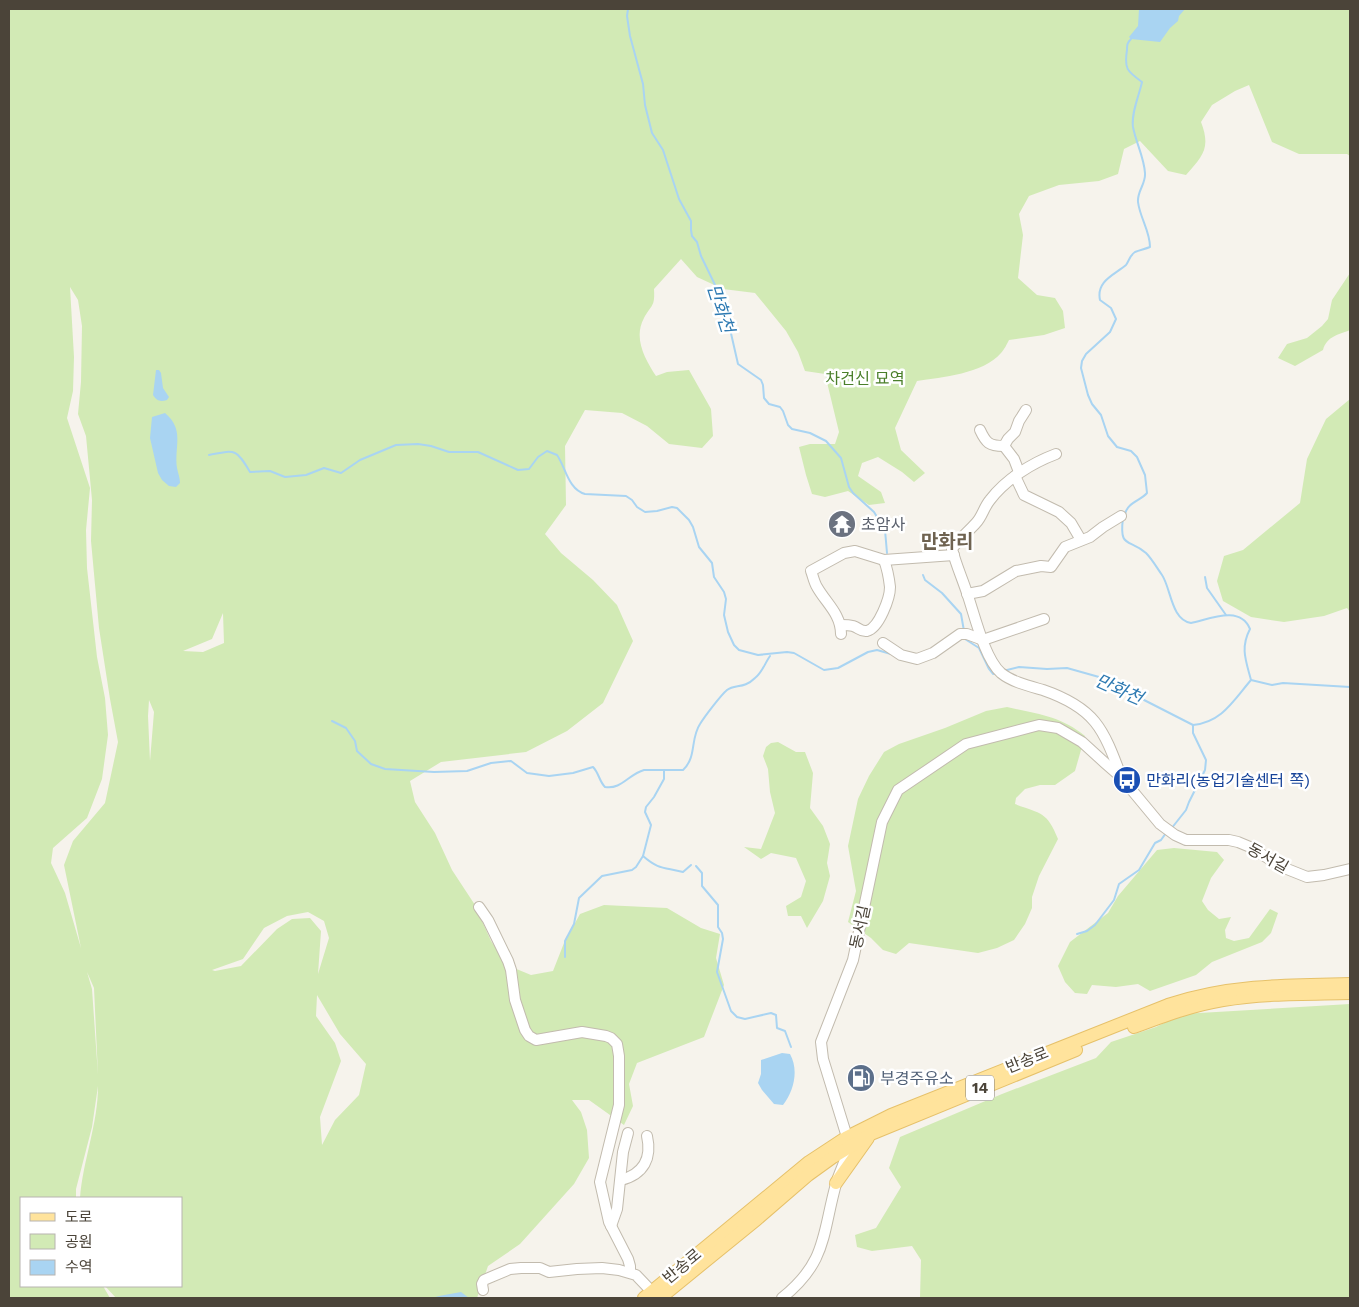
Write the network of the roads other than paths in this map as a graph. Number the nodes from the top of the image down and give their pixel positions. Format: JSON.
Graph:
{"nodes":[{"id":1,"x":1026,"y":410,"type":"dead end"},
{"id":2,"x":980,"y":430,"type":"dead end"},
{"id":3,"x":1004,"y":446,"type":"junction"},
{"id":4,"x":1056,"y":454,"type":"dead end"},
{"id":5,"x":1017,"y":474,"type":"junction"},
{"id":6,"x":1121,"y":516,"type":"dead end"},
{"id":7,"x":1081,"y":540,"type":"junction"},
{"id":8,"x":954,"y":556,"type":"junction"},
{"id":9,"x":884,"y":560,"type":"junction"},
{"id":10,"x":967,"y":594,"type":"junction"},
{"id":11,"x":1044,"y":619,"type":"dead end"},
{"id":12,"x":983,"y":640,"type":"junction"},
{"id":13,"x":883,"y":643,"type":"dead end"},
{"id":14,"x":1110,"y":760,"type":"junction"},
{"id":15,"x":1350,"y":869,"type":"edge"},
{"id":16,"x":479,"y":907,"type":"dead end"},
{"id":17,"x":1350,"y":984,"type":"edge"},
{"id":18,"x":1350,"y":993,"type":"edge"},
{"id":19,"x":628,"y":1133,"type":"dead end"},
{"id":20,"x":871,"y":1134,"type":"junction"},
{"id":21,"x":647,"y":1136,"type":"dead end"},
{"id":22,"x":848,"y":1142,"type":"junction"},
{"id":23,"x":824,"y":1163,"type":"junction"},
{"id":24,"x":621,"y":1180,"type":"junction"},
{"id":25,"x":836,"y":1183,"type":"junction"},
{"id":26,"x":611,"y":1226,"type":"junction"},
{"id":27,"x":630,"y":1272,"type":"junction"},
{"id":28,"x":483,"y":1290,"type":"dead end"},
{"id":29,"x":671,"y":1293,"type":"edge"},
{"id":30,"x":653,"y":1296,"type":"edge"},
{"id":31,"x":782,"y":1298,"type":"edge"}],
"edges":[{"from":1,"to":3,"type":"street"},
{"from":2,"to":3,"type":"street"},
{"from":3,"to":5,"type":"street"},
{"from":4,"to":5,"type":"street"},
{"from":5,"to":7,"type":"street"},
{"from":5,"to":8,"type":"street"},
{"from":6,"to":7,"type":"street"},
{"from":7,"to":10,"type":"street"},
{"from":8,"to":9,"type":"street"},
{"from":8,"to":10,"type":"street","name":"동서길"},
{"from":9,"to":9,"type":"street"},
{"from":10,"to":12,"type":"street","name":"동서길"},
{"from":11,"to":12,"type":"street"},
{"from":12,"to":13,"type":"street"},
{"from":12,"to":14,"type":"street","name":"동서길"},
{"from":14,"to":15,"type":"street","name":"동서길"},
{"from":14,"to":22,"type":"street","name":"동서길"},
{"from":16,"to":26,"type":"street"},
{"from":17,"to":22,"type":"main road","name":"반송로","number":"14"},
{"from":18,"to":20,"type":"main road","name":"반송로","number":"14"},
{"from":19,"to":24,"type":"street"},
{"from":20,"to":22,"type":"main road","name":"반송로","number":"14"},
{"from":20,"to":25,"type":"main road"},
{"from":21,"to":24,"type":"street"},
{"from":22,"to":23,"type":"main road","name":"반송로","number":"14"},
{"from":22,"to":25,"type":"street"},
{"from":22,"to":30,"type":"main road","name":"반송로","number":"14"},
{"from":23,"to":25,"type":"main road"},
{"from":23,"to":29,"type":"main road","name":"반송로","number":"14"},
{"from":24,"to":26,"type":"street"},
{"from":25,"to":31,"type":"street"},
{"from":26,"to":27,"type":"street"},
{"from":27,"to":28,"type":"street"},
{"from":27,"to":30,"type":"street"},
{"from":29,"to":30,"type":"main road","name":"반송로","number":"14"}]}
